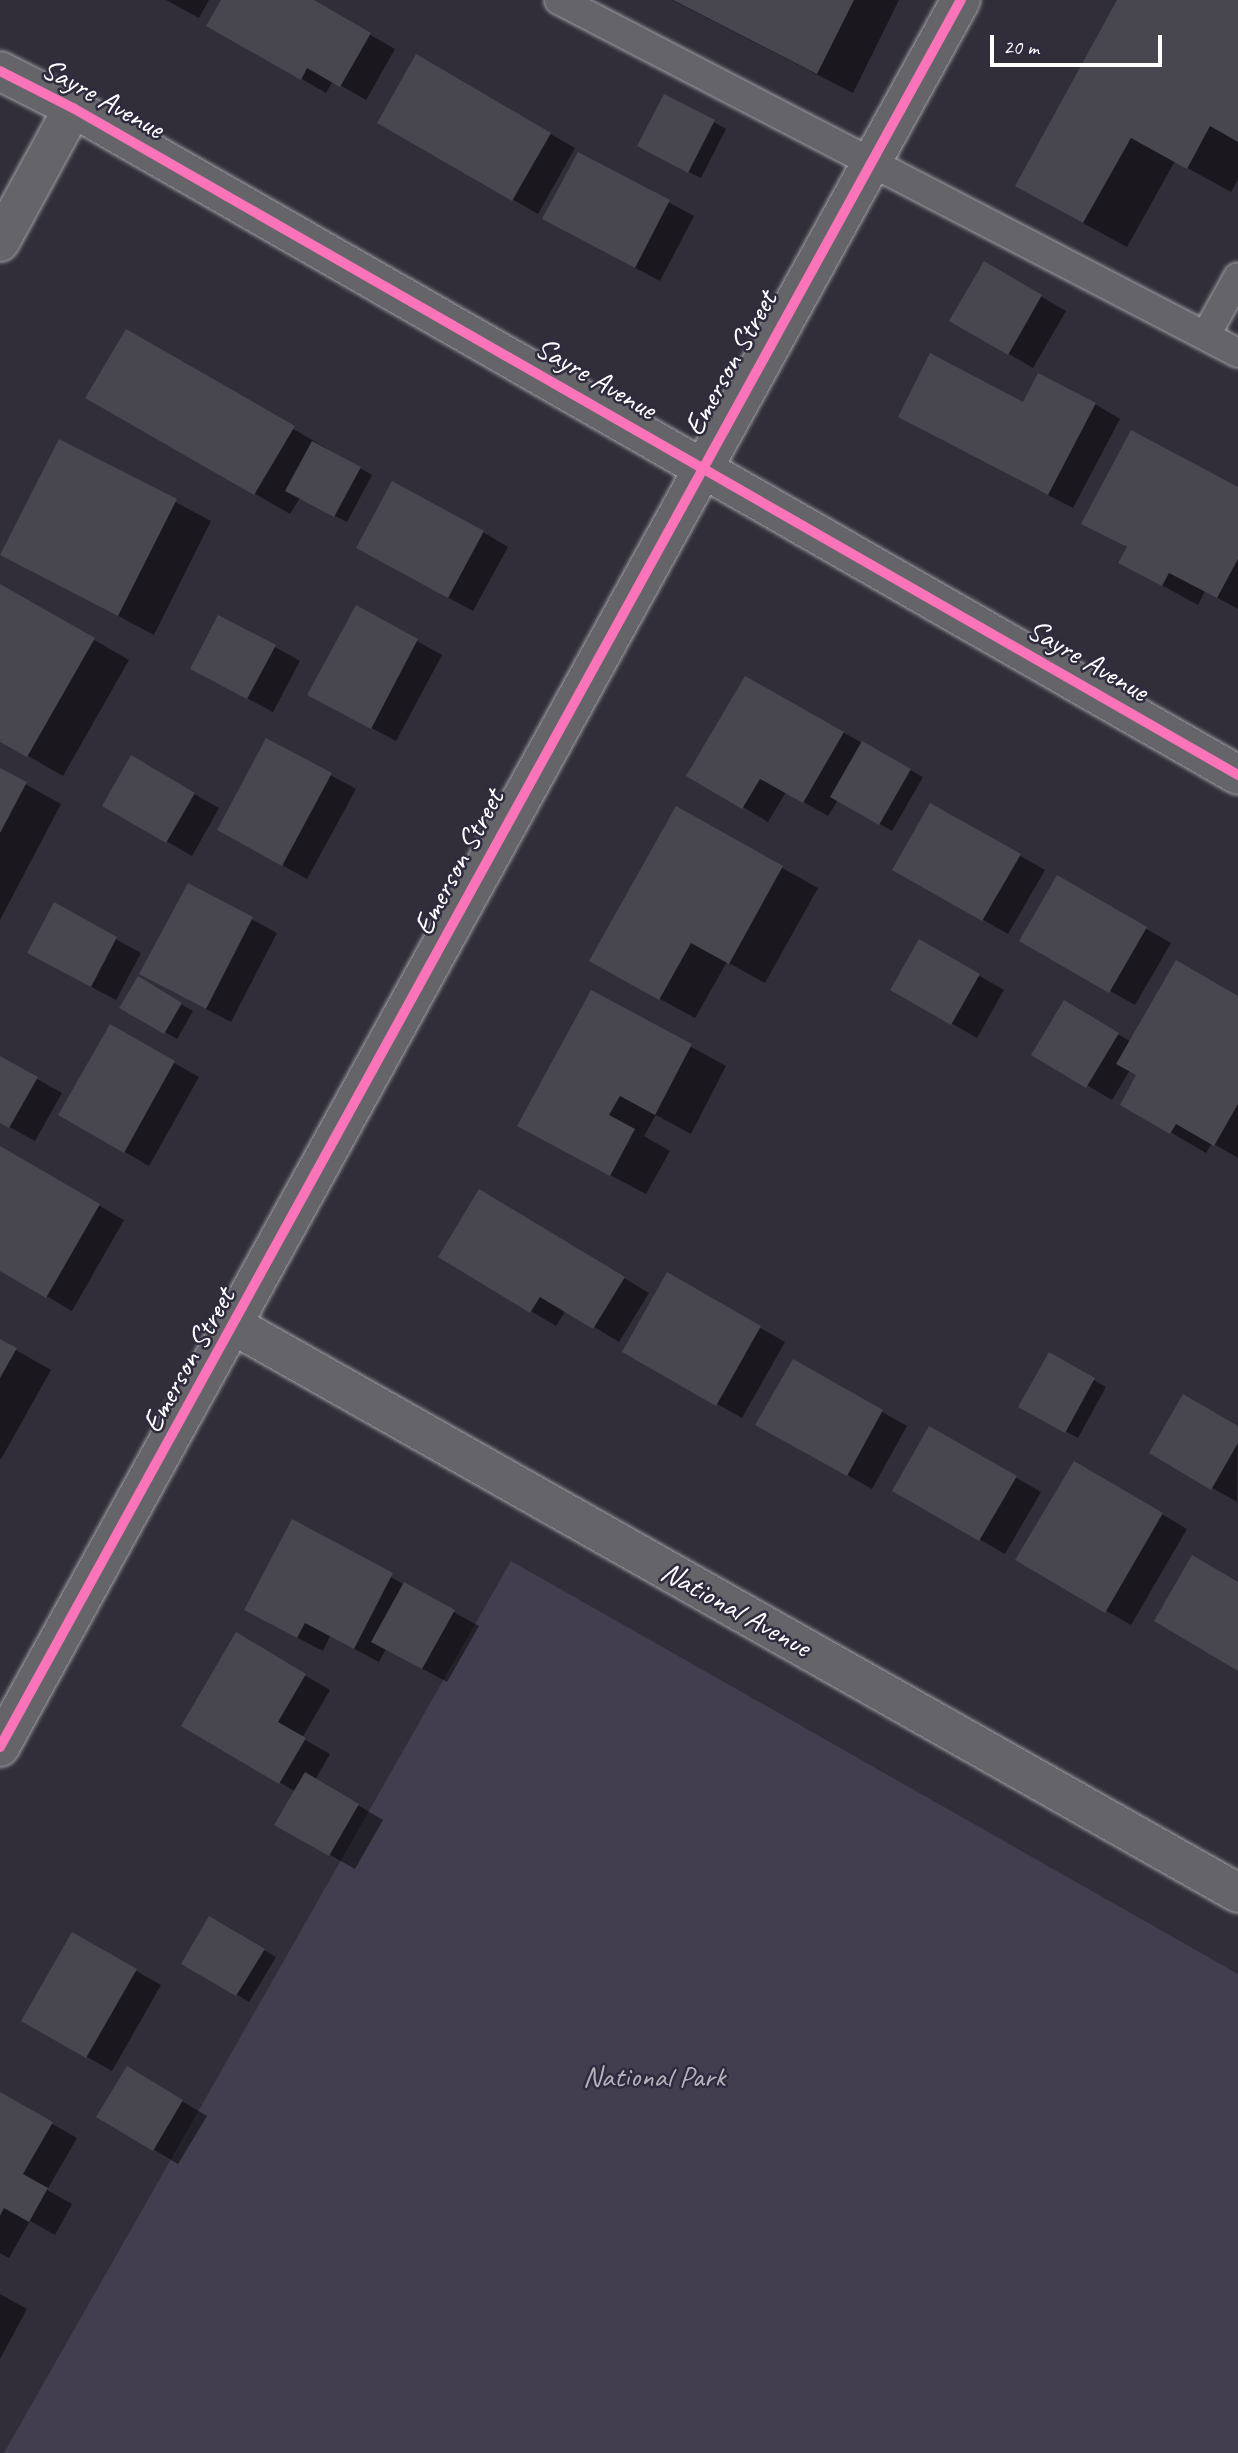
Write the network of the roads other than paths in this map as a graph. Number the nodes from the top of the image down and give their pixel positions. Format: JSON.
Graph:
{"nodes":[{"id":1,"x":558,"y":0,"type":"edge"},
{"id":2,"x":961,"y":0,"type":"edge"},
{"id":3,"x":0,"y":71,"type":"edge"},
{"id":4,"x":73,"y":108,"type":"junction"},
{"id":5,"x":871,"y":161,"type":"junction"},
{"id":6,"x":0,"y":242,"type":"edge"},
{"id":7,"x":1238,"y":277,"type":"edge"},
{"id":8,"x":1206,"y":335,"type":"junction"},
{"id":9,"x":1238,"y":353,"type":"edge"},
{"id":10,"x":700,"y":467,"type":"junction"},
{"id":11,"x":1238,"y":775,"type":"edge"},
{"id":12,"x":235,"y":1325,"type":"junction"},
{"id":13,"x":0,"y":1747,"type":"edge"},
{"id":14,"x":1238,"y":1893,"type":"edge"}],
"edges":[{"from":1,"to":5,"type":"lane"},
{"from":2,"to":5,"type":"street","name":"Emerson Street"},
{"from":3,"to":4,"type":"street","name":"Sayre Avenue"},
{"from":4,"to":6,"type":"street"},
{"from":4,"to":10,"type":"street","name":"Sayre Avenue"},
{"from":5,"to":8,"type":"lane"},
{"from":5,"to":10,"type":"street","name":"Emerson Street"},
{"from":7,"to":8,"type":"lane"},
{"from":8,"to":9,"type":"lane"},
{"from":10,"to":11,"type":"street","name":"Sayre Avenue"},
{"from":10,"to":12,"type":"street","name":"Emerson Street"},
{"from":12,"to":13,"type":"street","name":"Emerson Street"},
{"from":12,"to":14,"type":"street","name":"National Avenue"}]}
